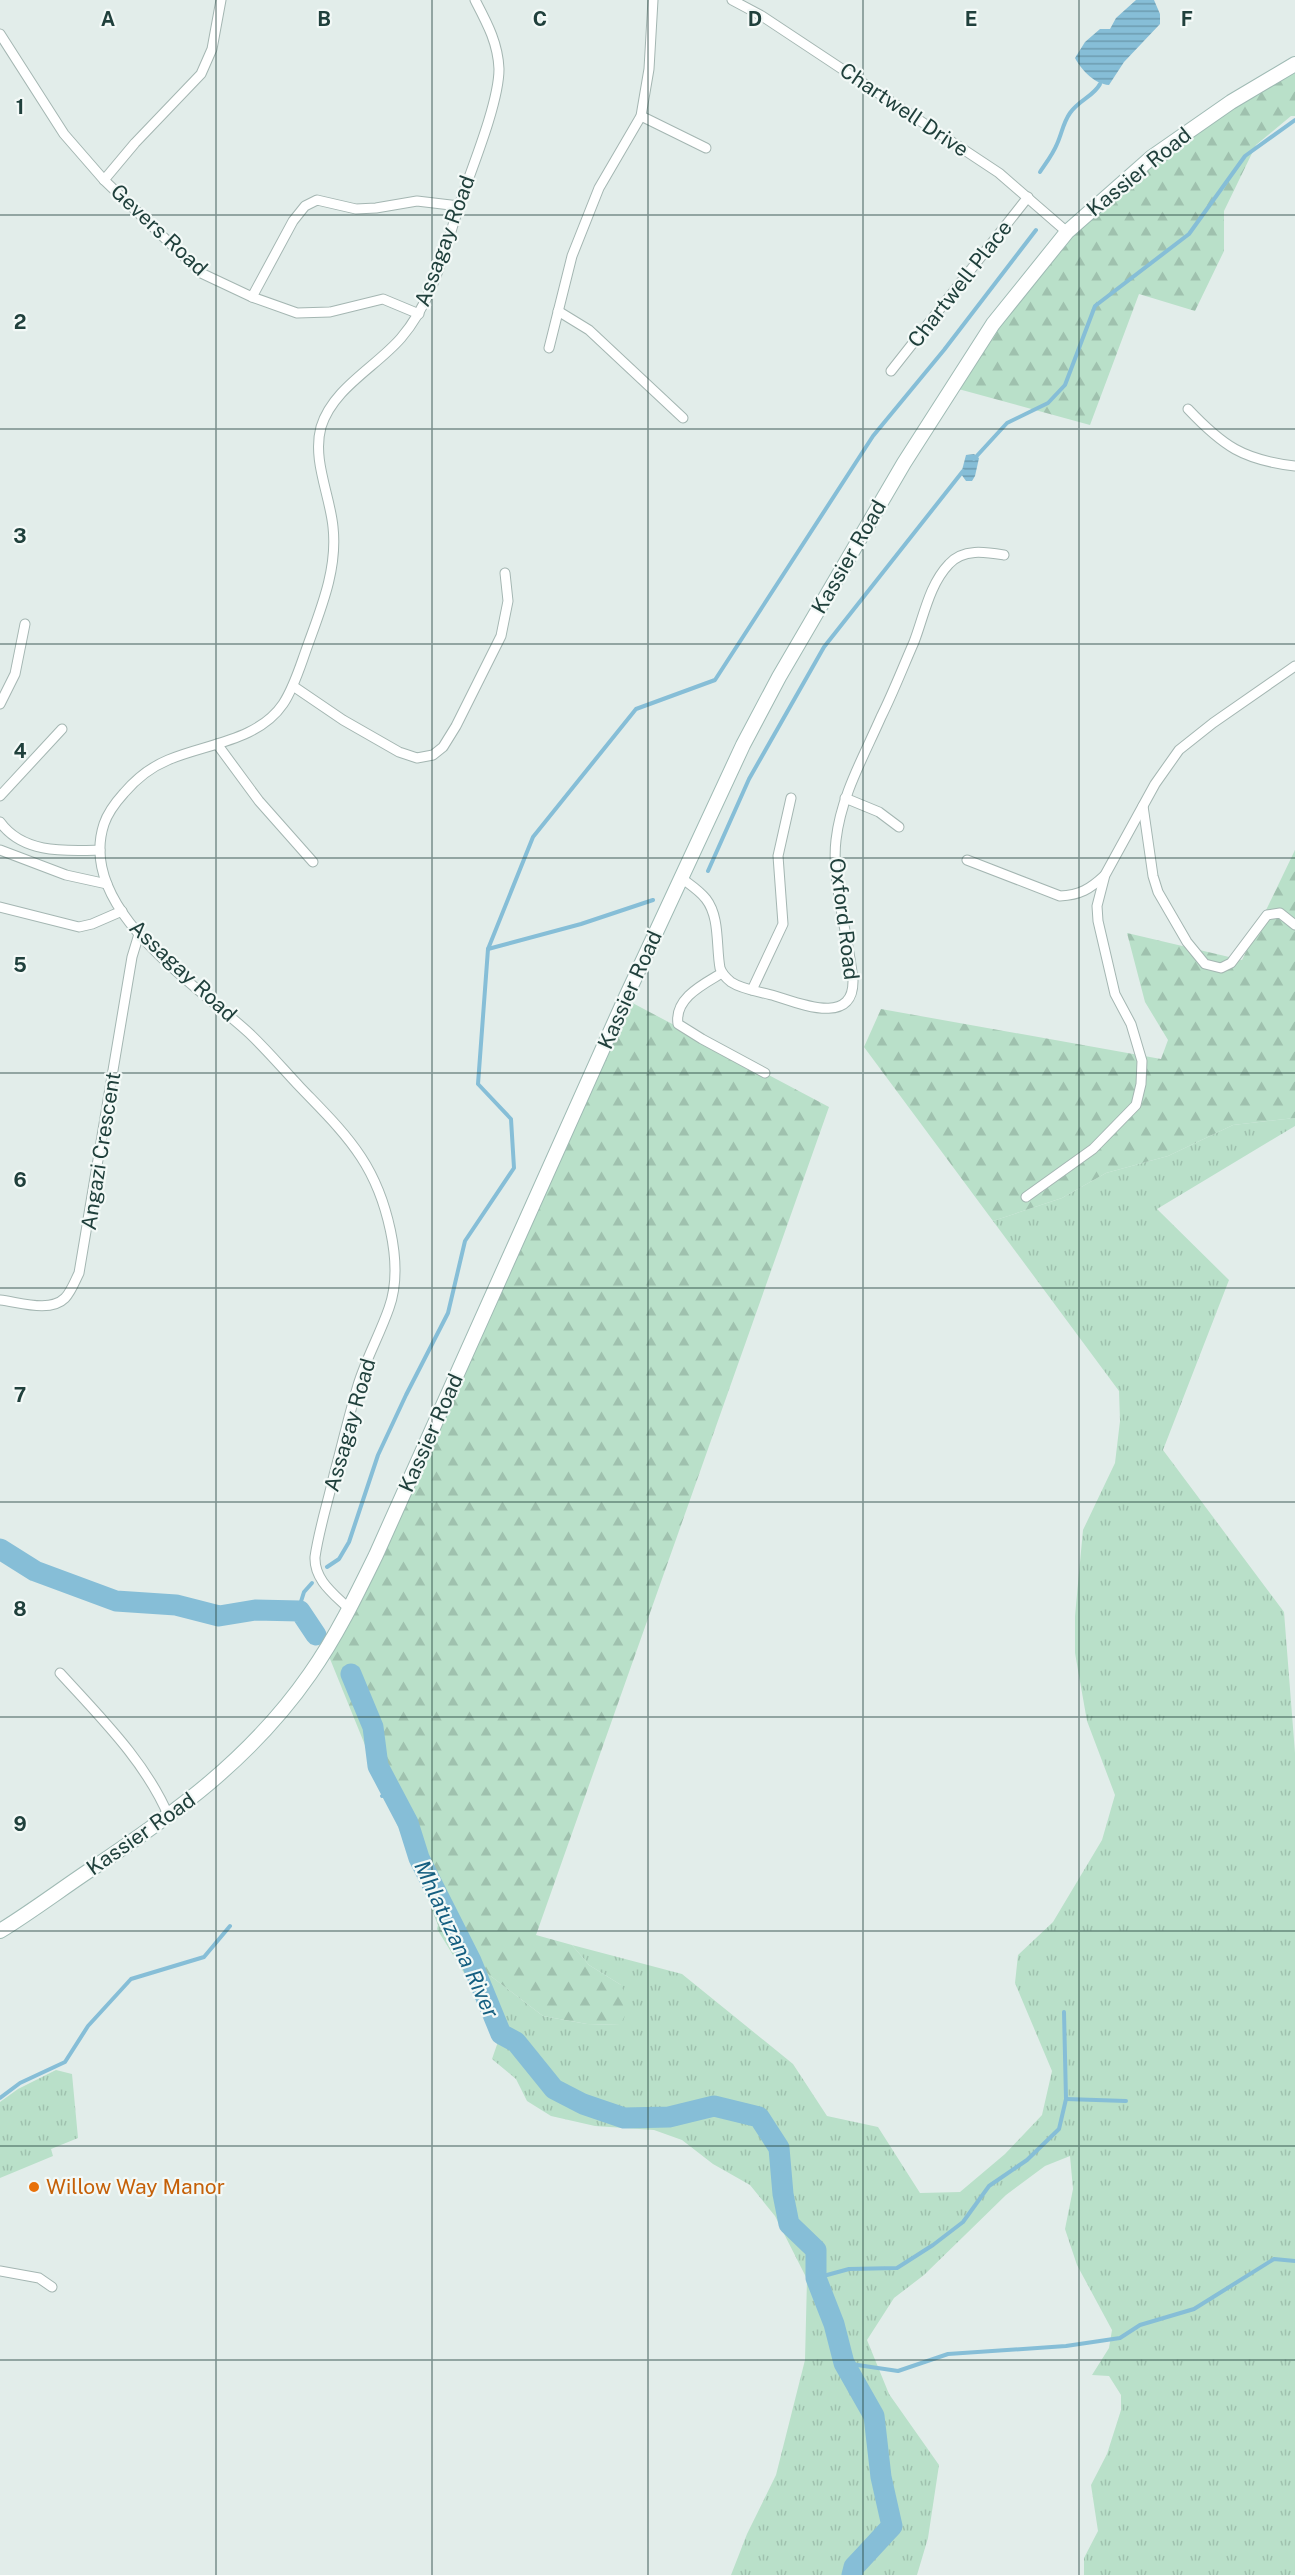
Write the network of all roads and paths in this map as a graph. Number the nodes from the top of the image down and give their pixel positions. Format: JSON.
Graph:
{"nodes":[{"id":1,"x":221,"y":0,"type":"edge"},
{"id":2,"x":475,"y":0,"type":"edge"},
{"id":3,"x":653,"y":0,"type":"edge"},
{"id":4,"x":732,"y":0,"type":"edge"},
{"id":5,"x":0,"y":34,"type":"edge"},
{"id":6,"x":1295,"y":64,"type":"edge"},
{"id":7,"x":641,"y":117,"type":"junction"},
{"id":8,"x":706,"y":148,"type":"dead end"},
{"id":9,"x":104,"y":180,"type":"junction"},
{"id":10,"x":1028,"y":197,"type":"junction"},
{"id":11,"x":459,"y":206,"type":"junction"},
{"id":12,"x":1067,"y":232,"type":"junction"},
{"id":13,"x":252,"y":297,"type":"junction"},
{"id":14,"x":558,"y":311,"type":"junction"},
{"id":15,"x":419,"y":314,"type":"junction"},
{"id":16,"x":549,"y":348,"type":"dead end"},
{"id":17,"x":891,"y":371,"type":"dead end"},
{"id":18,"x":1188,"y":409,"type":"dead end"},
{"id":19,"x":683,"y":418,"type":"dead end"},
{"id":20,"x":1295,"y":466,"type":"edge"},
{"id":21,"x":1004,"y":555,"type":"dead end"},
{"id":22,"x":505,"y":573,"type":"dead end"},
{"id":23,"x":25,"y":624,"type":"dead end"},
{"id":24,"x":1295,"y":666,"type":"edge"},
{"id":25,"x":293,"y":686,"type":"junction"},
{"id":26,"x":0,"y":704,"type":"edge"},
{"id":27,"x":62,"y":729,"type":"dead end"},
{"id":28,"x":217,"y":744,"type":"junction"},
{"id":29,"x":0,"y":796,"type":"edge"},
{"id":30,"x":791,"y":798,"type":"dead end"},
{"id":31,"x":845,"y":798,"type":"junction"},
{"id":32,"x":1143,"y":806,"type":"junction"},
{"id":33,"x":0,"y":822,"type":"edge"},
{"id":34,"x":899,"y":827,"type":"dead end"},
{"id":35,"x":0,"y":850,"type":"edge"},
{"id":36,"x":100,"y":850,"type":"junction"},
{"id":37,"x":967,"y":860,"type":"dead end"},
{"id":38,"x":313,"y":862,"type":"dead end"},
{"id":39,"x":1105,"y":875,"type":"junction"},
{"id":40,"x":680,"y":877,"type":"junction"},
{"id":41,"x":106,"y":884,"type":"junction"},
{"id":42,"x":0,"y":907,"type":"edge"},
{"id":43,"x":122,"y":911,"type":"junction"},
{"id":44,"x":1295,"y":925,"type":"edge"},
{"id":45,"x":139,"y":934,"type":"junction"},
{"id":46,"x":722,"y":973,"type":"junction"},
{"id":47,"x":752,"y":990,"type":"junction"},
{"id":48,"x":765,"y":1073,"type":"dead end"},
{"id":49,"x":1026,"y":1197,"type":"dead end"},
{"id":50,"x":0,"y":1300,"type":"edge"},
{"id":51,"x":349,"y":1609,"type":"junction"},
{"id":52,"x":60,"y":1674,"type":"dead end"},
{"id":53,"x":169,"y":1817,"type":"junction"},
{"id":54,"x":0,"y":1931,"type":"edge"},
{"id":55,"x":0,"y":2271,"type":"edge"},
{"id":56,"x":52,"y":2288,"type":"dead end"}],
"edges":[{"from":1,"to":9,"type":"street"},
{"from":2,"to":11,"type":"street","name":"Assagay Road"},
{"from":3,"to":7,"type":"street"},
{"from":4,"to":10,"type":"street","name":"Chartwell Drive"},
{"from":5,"to":9,"type":"street","name":"Gevers Road"},
{"from":6,"to":12,"type":"main road","name":"Kassier Road"},
{"from":7,"to":8,"type":"street"},
{"from":7,"to":14,"type":"street"},
{"from":9,"to":13,"type":"street","name":"Gevers Road"},
{"from":10,"to":12,"type":"street","name":"Chartwell Drive"},
{"from":10,"to":17,"type":"street","name":"Chartwell Place"},
{"from":11,"to":13,"type":"street"},
{"from":11,"to":15,"type":"street","name":"Assagay Road"},
{"from":12,"to":40,"type":"main road","name":"Kassier Road"},
{"from":13,"to":15,"type":"street","name":"Gevers Road"},
{"from":14,"to":16,"type":"street"},
{"from":14,"to":19,"type":"street"},
{"from":15,"to":25,"type":"street","name":"Assagay Road"},
{"from":18,"to":20,"type":"street"},
{"from":21,"to":31,"type":"street","name":"Oxford Road"},
{"from":22,"to":25,"type":"street"},
{"from":23,"to":26,"type":"street"},
{"from":24,"to":32,"type":"street"},
{"from":25,"to":28,"type":"street","name":"Assagay Road"},
{"from":27,"to":29,"type":"street"},
{"from":28,"to":36,"type":"street","name":"Assagay Road"},
{"from":28,"to":38,"type":"street"},
{"from":30,"to":47,"type":"street"},
{"from":31,"to":34,"type":"street"},
{"from":31,"to":47,"type":"street","name":"Oxford Road"},
{"from":32,"to":39,"type":"street"},
{"from":32,"to":44,"type":"street"},
{"from":33,"to":36,"type":"street"},
{"from":35,"to":41,"type":"street"},
{"from":36,"to":41,"type":"street","name":"Assagay Road"},
{"from":37,"to":39,"type":"street"},
{"from":39,"to":49,"type":"street"},
{"from":40,"to":46,"type":"street"},
{"from":40,"to":51,"type":"main road","name":"Kassier Road"},
{"from":41,"to":43,"type":"street","name":"Assagay Road"},
{"from":42,"to":43,"type":"street"},
{"from":43,"to":45,"type":"street","name":"Assagay Road"},
{"from":45,"to":50,"type":"street","name":"Angazi Crescent"},
{"from":45,"to":51,"type":"street","name":"Assagay Road"},
{"from":46,"to":47,"type":"street","name":"Oxford Road"},
{"from":46,"to":48,"type":"street"},
{"from":51,"to":53,"type":"main road","name":"Kassier Road"},
{"from":52,"to":53,"type":"street"},
{"from":53,"to":54,"type":"main road","name":"Kassier Road"},
{"from":55,"to":56,"type":"street"}]}
